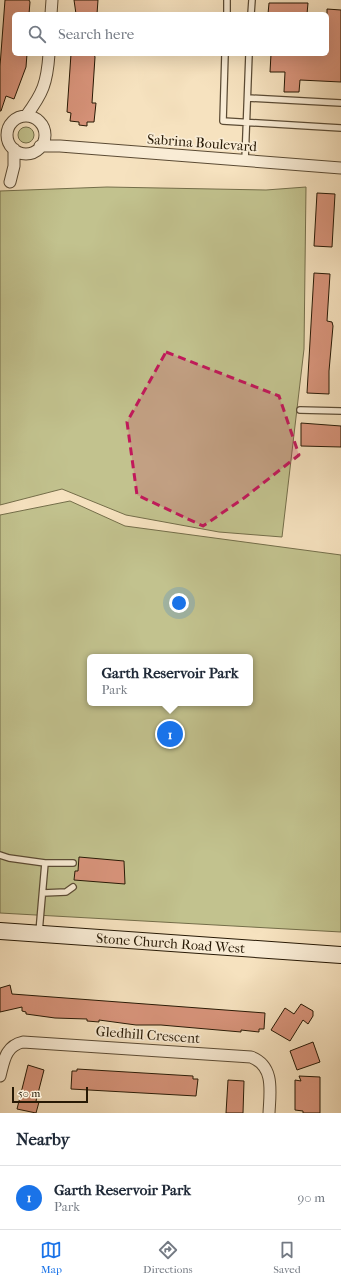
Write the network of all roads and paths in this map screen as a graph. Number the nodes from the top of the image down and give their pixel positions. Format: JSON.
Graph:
{"nodes":[{"id":1,"x":52,"y":0,"type":"edge"},
{"id":2,"x":227,"y":0,"type":"edge"},
{"id":3,"x":252,"y":0,"type":"edge"},
{"id":4,"x":51,"y":12,"type":"edge"},
{"id":5,"x":227,"y":12,"type":"edge"},
{"id":6,"x":251,"y":12,"type":"edge"},
{"id":7,"x":48,"y":56,"type":"edge"},
{"id":8,"x":225,"y":56,"type":"edge"},
{"id":9,"x":249,"y":56,"type":"edge"},
{"id":10,"x":40,"y":97,"type":"junction"},
{"id":11,"x":248,"y":98,"type":"junction"},
{"id":12,"x":341,"y":103,"type":"edge"},
{"id":13,"x":26,"y":116,"type":"junction"},
{"id":14,"x":40,"y":122,"type":"junction"},
{"id":15,"x":247,"y":123,"type":"junction"},
{"id":16,"x":6,"y":124,"type":"edge"},
{"id":17,"x":341,"y":128,"type":"edge"},
{"id":18,"x":4,"y":132,"type":"edge"},
{"id":19,"x":44,"y":134,"type":"junction"},
{"id":20,"x":40,"y":146,"type":"junction"},
{"id":21,"x":60,"y":146,"type":"junction"},
{"id":22,"x":14,"y":149,"type":"junction"},
{"id":23,"x":26,"y":154,"type":"junction"},
{"id":24,"x":245,"y":161,"type":"junction"},
{"id":25,"x":14,"y":166,"type":"junction"},
{"id":26,"x":341,"y":168,"type":"edge"},
{"id":27,"x":10,"y":182,"type":"dead end"},
{"id":28,"x":300,"y":410,"type":"dead end"},
{"id":29,"x":341,"y":411,"type":"edge"},
{"id":30,"x":0,"y":855,"type":"edge"},
{"id":31,"x":45,"y":862,"type":"junction"},
{"id":32,"x":73,"y":863,"type":"dead end"},
{"id":33,"x":73,"y":887,"type":"dead end"},
{"id":34,"x":43,"y":893,"type":"junction"},
{"id":35,"x":0,"y":931,"type":"edge"},
{"id":36,"x":39,"y":934,"type":"junction"},
{"id":37,"x":341,"y":955,"type":"edge"},
{"id":38,"x":0,"y":1076,"type":"edge"},
{"id":39,"x":269,"y":1113,"type":"edge"}],
"edges":[{"from":1,"to":4,"type":"street"},
{"from":2,"to":5,"type":"lane"},
{"from":3,"to":6,"type":"lane"},
{"from":7,"to":10,"type":"street"},
{"from":8,"to":15,"type":"lane"},
{"from":9,"to":11,"type":"lane"},
{"from":10,"to":13,"type":"street"},
{"from":10,"to":14,"type":"street"},
{"from":11,"to":12,"type":"lane"},
{"from":11,"to":15,"type":"lane"},
{"from":13,"to":14,"type":"street"},
{"from":13,"to":16,"type":"street"},
{"from":14,"to":19,"type":"street"},
{"from":15,"to":17,"type":"lane"},
{"from":15,"to":24,"type":"lane"},
{"from":16,"to":18,"type":"street"},
{"from":18,"to":22,"type":"street"},
{"from":19,"to":20,"type":"street"},
{"from":19,"to":21,"type":"street"},
{"from":20,"to":21,"type":"street","name":"Sabrina Boulevard"},
{"from":20,"to":23,"type":"street"},
{"from":21,"to":24,"type":"street","name":"Sabrina Boulevard"},
{"from":22,"to":23,"type":"street"},
{"from":22,"to":25,"type":"street"},
{"from":23,"to":25,"type":"street"},
{"from":24,"to":26,"type":"street","name":"Sabrina Boulevard"},
{"from":25,"to":27,"type":"street"},
{"from":28,"to":29,"type":"lane"},
{"from":30,"to":31,"type":"lane"},
{"from":31,"to":32,"type":"lane"},
{"from":31,"to":34,"type":"lane"},
{"from":33,"to":34,"type":"lane"},
{"from":34,"to":36,"type":"lane"},
{"from":35,"to":36,"type":"main road","name":"Stone Church Road West"},
{"from":36,"to":37,"type":"main road","name":"Stone Church Road West"},
{"from":38,"to":39,"type":"street","name":"Gledhill Crescent"}]}
